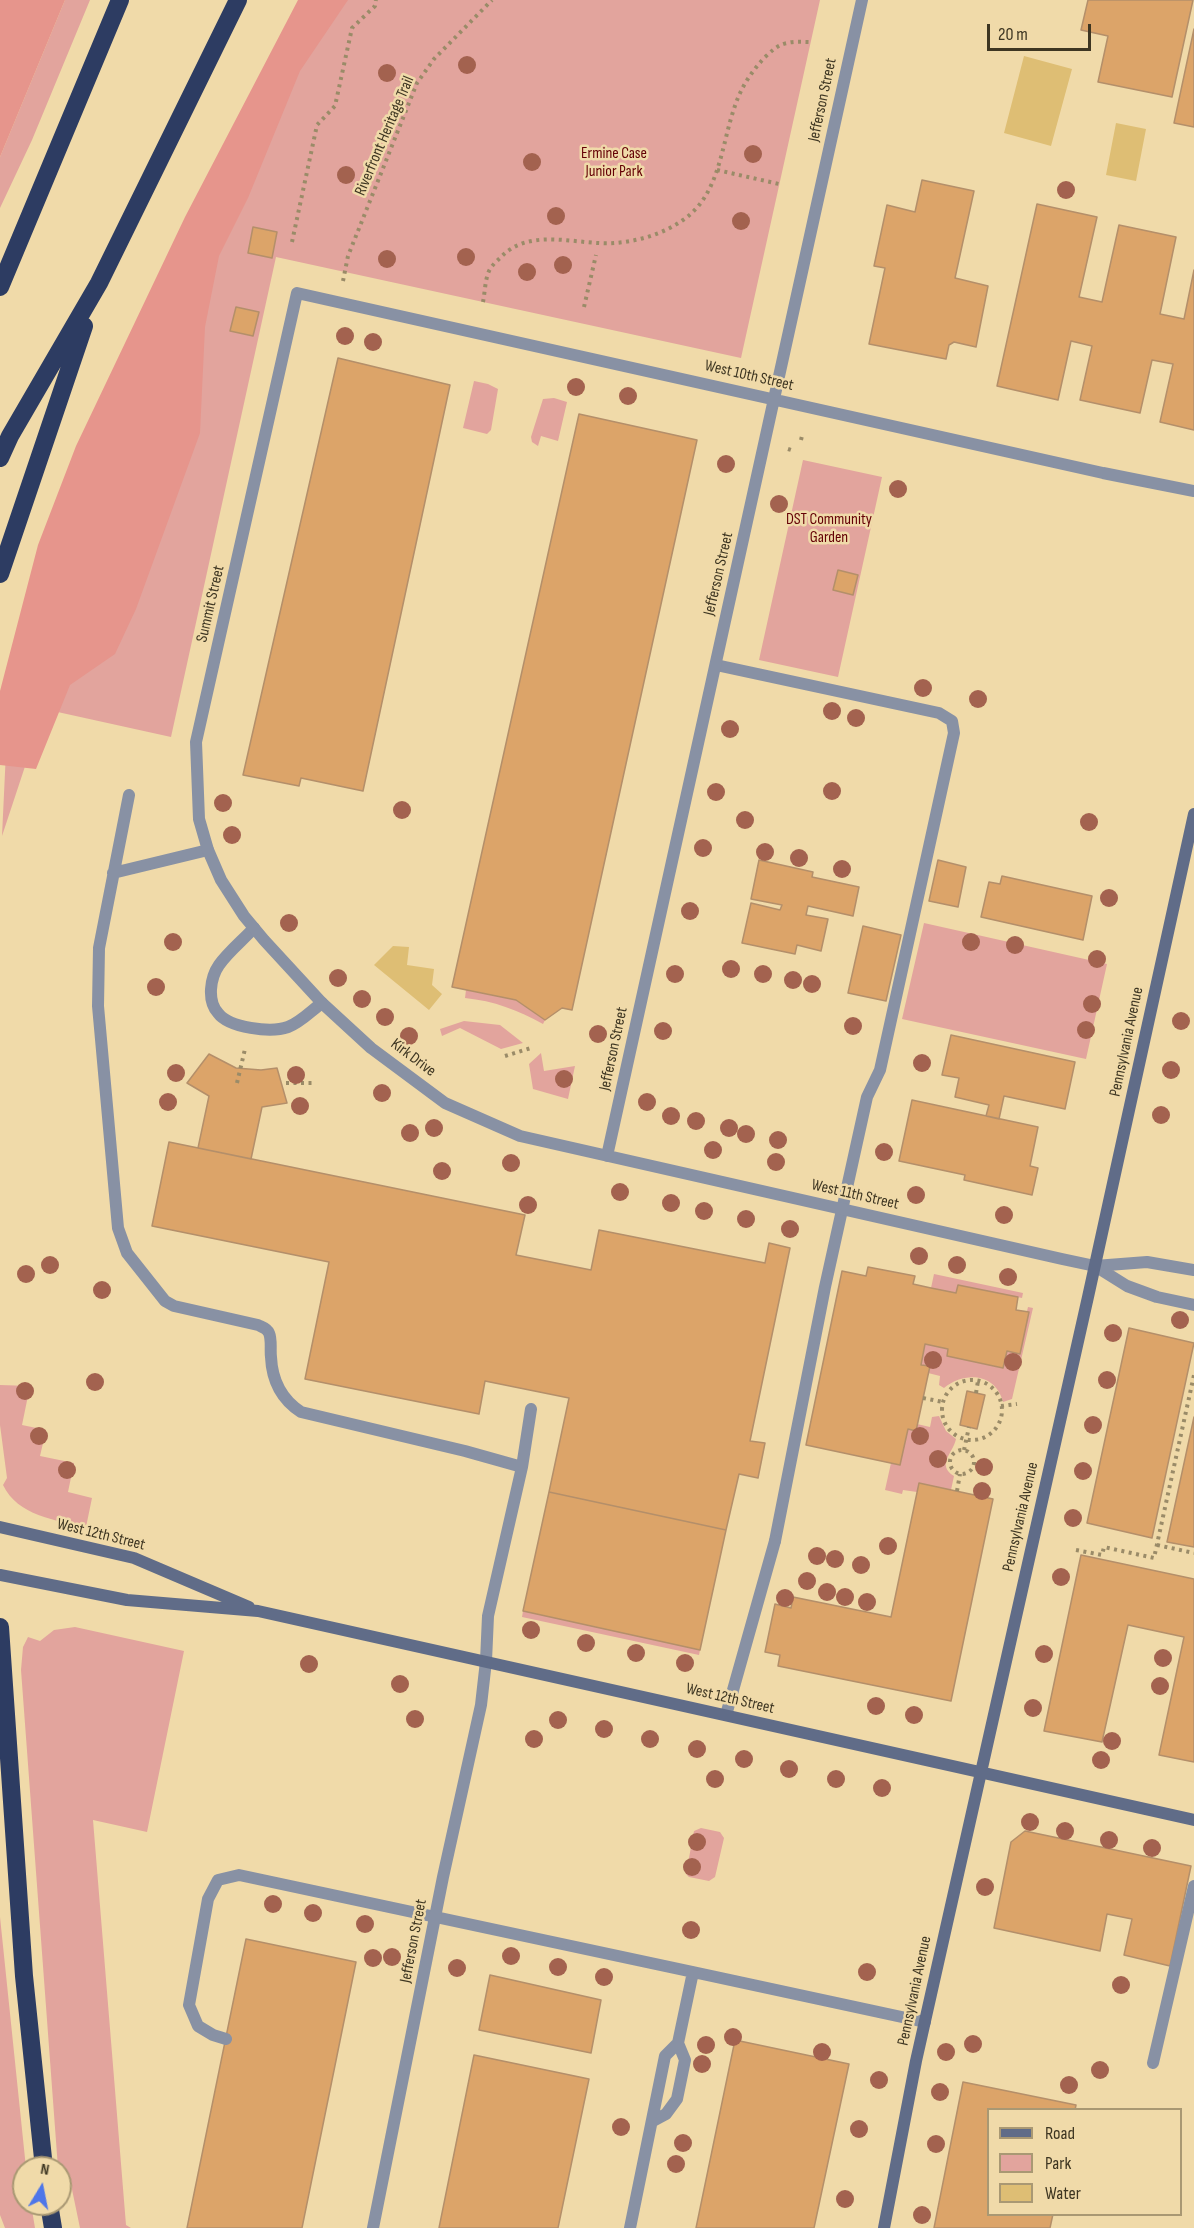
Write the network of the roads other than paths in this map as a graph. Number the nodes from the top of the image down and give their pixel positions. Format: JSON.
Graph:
{"nodes":[{"id":1,"x":120,"y":0,"type":"edge"},
{"id":2,"x":238,"y":0,"type":"edge"},
{"id":3,"x":862,"y":0,"type":"edge"},
{"id":4,"x":56,"y":153,"type":"junction"},
{"id":5,"x":0,"y":261,"type":"edge"},
{"id":6,"x":99,"y":283,"type":"junction"},
{"id":7,"x":0,"y":287,"type":"edge"},
{"id":8,"x":297,"y":293,"type":"joint"},
{"id":9,"x":775,"y":399,"type":"junction"},
{"id":10,"x":0,"y":458,"type":"edge"},
{"id":11,"x":1194,"y":491,"type":"edge"},
{"id":12,"x":0,"y":574,"type":"edge"},
{"id":13,"x":716,"y":666,"type":"junction"},
{"id":14,"x":129,"y":795,"type":"dead end"},
{"id":15,"x":1194,"y":814,"type":"edge"},
{"id":16,"x":208,"y":850,"type":"junction"},
{"id":17,"x":113,"y":873,"type":"junction"},
{"id":18,"x":244,"y":916,"type":"joint"},
{"id":19,"x":254,"y":928,"type":"junction"},
{"id":20,"x":322,"y":1003,"type":"junction"},
{"id":21,"x":607,"y":1156,"type":"junction"},
{"id":22,"x":844,"y":1209,"type":"junction"},
{"id":23,"x":1095,"y":1266,"type":"junction"},
{"id":24,"x":1194,"y":1270,"type":"edge"},
{"id":25,"x":1194,"y":1305,"type":"edge"},
{"id":26,"x":531,"y":1409,"type":"dead end"},
{"id":27,"x":522,"y":1467,"type":"junction"},
{"id":28,"x":0,"y":1527,"type":"edge"},
{"id":29,"x":0,"y":1575,"type":"edge"},
{"id":30,"x":258,"y":1611,"type":"junction"},
{"id":31,"x":0,"y":1627,"type":"edge"},
{"id":32,"x":486,"y":1661,"type":"junction"},
{"id":33,"x":726,"y":1715,"type":"junction"},
{"id":34,"x":980,"y":1772,"type":"junction"},
{"id":35,"x":1194,"y":1820,"type":"edge"},
{"id":36,"x":1194,"y":1887,"type":"edge"},
{"id":37,"x":436,"y":1916,"type":"junction"},
{"id":38,"x":693,"y":1972,"type":"junction"},
{"id":39,"x":925,"y":2022,"type":"junction"},
{"id":40,"x":226,"y":2038,"type":"dead end"},
{"id":41,"x":678,"y":2043,"type":"junction"},
{"id":42,"x":1153,"y":2063,"type":"dead end"},
{"id":43,"x":653,"y":2121,"type":"junction"},
{"id":44,"x":43,"y":2156,"type":"edge"},
{"id":45,"x":373,"y":2228,"type":"edge"},
{"id":46,"x":630,"y":2228,"type":"edge"},
{"id":47,"x":884,"y":2228,"type":"edge"}],
"edges":[{"from":1,"to":4,"type":"highway"},
{"from":2,"to":6,"type":"highway"},
{"from":3,"to":9,"type":"street","name":"Jefferson Street"},
{"from":4,"to":5,"type":"highway"},
{"from":4,"to":7,"type":"highway"},
{"from":6,"to":10,"type":"highway"},
{"from":6,"to":12,"type":"highway"},
{"from":8,"to":9,"type":"street","name":"West 10th Street"},
{"from":8,"to":16,"type":"street","name":"Summit Street"},
{"from":9,"to":11,"type":"street","name":"West 10th Street"},
{"from":9,"to":13,"type":"street","name":"Jefferson Street"},
{"from":13,"to":21,"type":"street","name":"Jefferson Street"},
{"from":13,"to":22,"type":"street"},
{"from":14,"to":17,"type":"street"},
{"from":15,"to":23,"type":"main road","name":"Pennsylvania Avenue"},
{"from":16,"to":17,"type":"street"},
{"from":16,"to":18,"type":"street","name":"Summit Street"},
{"from":17,"to":27,"type":"street"},
{"from":18,"to":19,"type":"street","name":"Kirk Drive"},
{"from":19,"to":20,"type":"street","name":"Kirk Drive"},
{"from":19,"to":20,"type":"street"},
{"from":20,"to":21,"type":"street","name":"Kirk Drive"},
{"from":21,"to":22,"type":"street","name":"West 11th Street"},
{"from":22,"to":23,"type":"street","name":"West 11th Street"},
{"from":22,"to":33,"type":"street"},
{"from":23,"to":24,"type":"street","name":"West 11th Street"},
{"from":23,"to":25,"type":"street","name":"West 11th Street"},
{"from":23,"to":34,"type":"main road","name":"Pennsylvania Avenue"},
{"from":26,"to":27,"type":"street","name":"Jefferson Street"},
{"from":27,"to":32,"type":"street","name":"Jefferson Street"},
{"from":28,"to":30,"type":"main road","name":"West 12th Street"},
{"from":29,"to":30,"type":"main road","name":"West 12th Street"},
{"from":30,"to":32,"type":"main road","name":"West 12th Street"},
{"from":31,"to":44,"type":"highway"},
{"from":32,"to":33,"type":"main road","name":"West 12th Street"},
{"from":32,"to":37,"type":"street","name":"Jefferson Street"},
{"from":33,"to":34,"type":"main road","name":"West 12th Street"},
{"from":34,"to":35,"type":"main road","name":"West 12th Street"},
{"from":34,"to":39,"type":"main road","name":"Pennsylvania Avenue"},
{"from":36,"to":42,"type":"street"},
{"from":37,"to":38,"type":"street"},
{"from":37,"to":40,"type":"street"},
{"from":37,"to":45,"type":"street","name":"Jefferson Street"},
{"from":38,"to":39,"type":"street"},
{"from":38,"to":41,"type":"street"},
{"from":39,"to":47,"type":"main road","name":"Pennsylvania Avenue"},
{"from":41,"to":43,"type":"street"},
{"from":41,"to":43,"type":"street"},
{"from":43,"to":46,"type":"street"}]}
